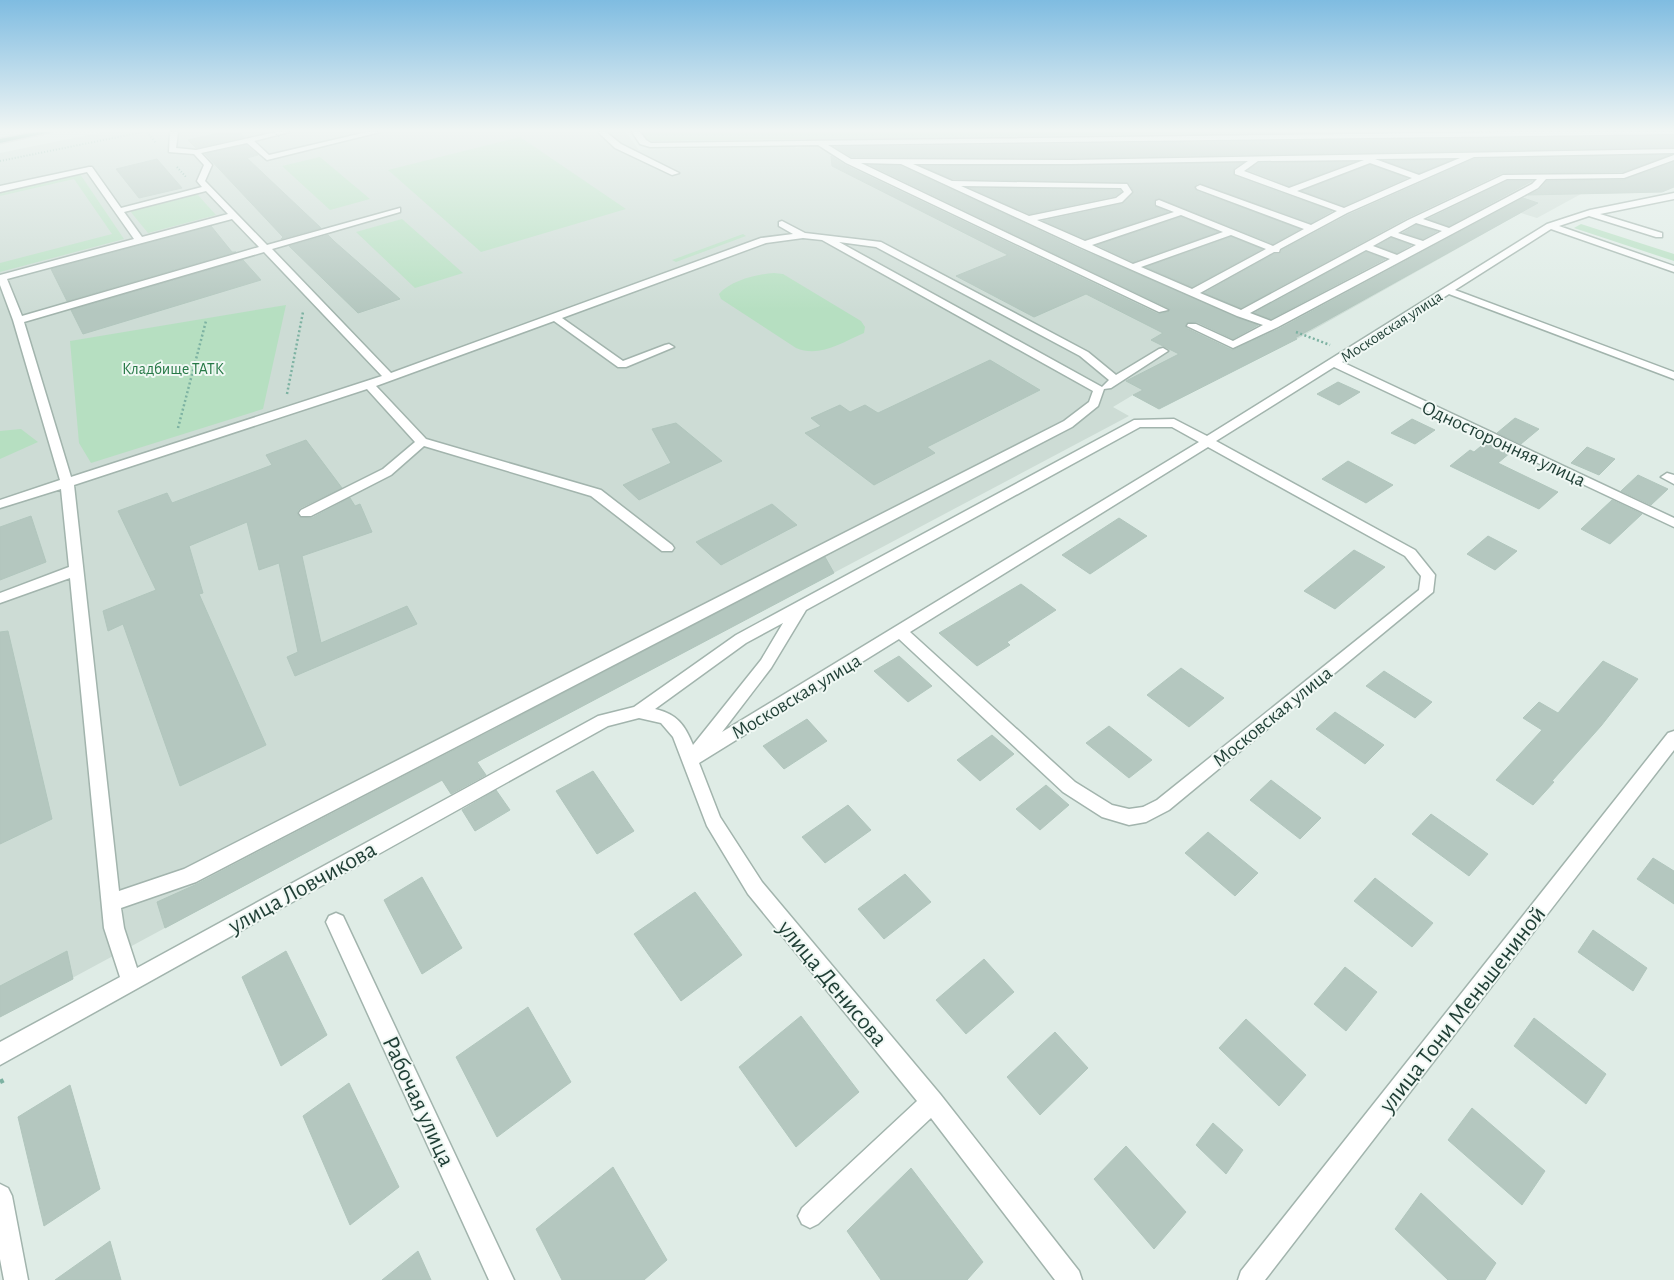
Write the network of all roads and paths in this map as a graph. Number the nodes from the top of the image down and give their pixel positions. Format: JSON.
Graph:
{"nodes":[{"id":1,"x":105,"y":192,"type":"edge"},
{"id":2,"x":194,"y":192,"type":"edge"},
{"id":3,"x":211,"y":192,"type":"edge"},
{"id":4,"x":914,"y":192,"type":"edge"},
{"id":5,"x":968,"y":192,"type":"edge"},
{"id":6,"x":1128,"y":192,"type":"edge"},
{"id":7,"x":1213,"y":192,"type":"edge"},
{"id":8,"x":1291,"y":192,"type":"edge"},
{"id":9,"x":1391,"y":192,"type":"edge"},
{"id":10,"x":1474,"y":192,"type":"edge"},
{"id":11,"x":1524,"y":192,"type":"edge"},
{"id":12,"x":1465,"y":196,"type":"junction"},
{"id":13,"x":1674,"y":196,"type":"edge"},
{"id":14,"x":1159,"y":203,"type":"dead end"},
{"id":15,"x":1497,"y":206,"type":"junction"},
{"id":16,"x":1441,"y":208,"type":"junction"},
{"id":17,"x":397,"y":210,"type":"dead end"},
{"id":18,"x":119,"y":211,"type":"junction"},
{"id":19,"x":1182,"y":212,"type":"junction"},
{"id":20,"x":1344,"y":212,"type":"junction"},
{"id":21,"x":1590,"y":213,"type":"junction"},
{"id":22,"x":232,"y":216,"type":"junction"},
{"id":23,"x":1474,"y":218,"type":"junction"},
{"id":24,"x":1028,"y":219,"type":"junction"},
{"id":25,"x":1416,"y":220,"type":"junction"},
{"id":26,"x":782,"y":224,"type":"dead end"},
{"id":27,"x":1550,"y":226,"type":"junction"},
{"id":28,"x":1312,"y":229,"type":"junction"},
{"id":29,"x":1450,"y":231,"type":"junction"},
{"id":30,"x":1231,"y":232,"type":"junction"},
{"id":31,"x":1391,"y":233,"type":"junction"},
{"id":32,"x":803,"y":235,"type":"junction"},
{"id":33,"x":1659,"y":235,"type":"dead end"},
{"id":34,"x":824,"y":238,"type":"junction"},
{"id":35,"x":139,"y":240,"type":"junction"},
{"id":36,"x":1083,"y":245,"type":"junction"},
{"id":37,"x":1424,"y":245,"type":"junction"},
{"id":38,"x":1366,"y":247,"type":"junction"},
{"id":39,"x":266,"y":249,"type":"junction"},
{"id":40,"x":1276,"y":250,"type":"junction"},
{"id":41,"x":1399,"y":259,"type":"junction"},
{"id":42,"x":1341,"y":260,"type":"junction"},
{"id":43,"x":1133,"y":267,"type":"junction"},
{"id":44,"x":1674,"y":269,"type":"edge"},
{"id":45,"x":1371,"y":273,"type":"junction"},
{"id":46,"x":1312,"y":276,"type":"junction"},
{"id":47,"x":1342,"y":288,"type":"junction"},
{"id":48,"x":1447,"y":290,"type":"junction"},
{"id":49,"x":307,"y":292,"type":"junction"},
{"id":50,"x":4,"y":293,"type":"edge"},
{"id":51,"x":1192,"y":293,"type":"junction"},
{"id":52,"x":1282,"y":293,"type":"junction"},
{"id":53,"x":1310,"y":306,"type":"junction"},
{"id":54,"x":1163,"y":310,"type":"dead end"},
{"id":55,"x":1241,"y":314,"type":"junction"},
{"id":56,"x":555,"y":317,"type":"junction"},
{"id":57,"x":18,"y":320,"type":"junction"},
{"id":58,"x":206,"y":321,"type":"dead end"},
{"id":59,"x":1274,"y":325,"type":"junction"},
{"id":60,"x":1192,"y":326,"type":"dead end"},
{"id":61,"x":669,"y":347,"type":"dead end"},
{"id":62,"x":1163,"y":351,"type":"dead end"},
{"id":63,"x":1349,"y":352,"type":"junction"},
{"id":64,"x":1335,"y":363,"type":"junction"},
{"id":65,"x":1674,"y":376,"type":"edge"},
{"id":66,"x":390,"y":378,"type":"junction"},
{"id":67,"x":1115,"y":380,"type":"junction"},
{"id":68,"x":369,"y":385,"type":"junction"},
{"id":69,"x":1099,"y":390,"type":"junction"},
{"id":70,"x":283,"y":414,"type":"junction"},
{"id":71,"x":422,"y":442,"type":"junction"},
{"id":72,"x":1207,"y":442,"type":"junction"},
{"id":73,"x":172,"y":451,"type":"junction"},
{"id":74,"x":67,"y":484,"type":"junction"},
{"id":75,"x":0,"y":504,"type":"edge"},
{"id":76,"x":306,"y":513,"type":"dead end"},
{"id":77,"x":1674,"y":523,"type":"edge"},
{"id":78,"x":667,"y":548,"type":"dead end"},
{"id":79,"x":76,"y":570,"type":"junction"},
{"id":80,"x":0,"y":598,"type":"edge"},
{"id":81,"x":801,"y":606,"type":"junction"},
{"id":82,"x":901,"y":632,"type":"junction"},
{"id":83,"x":639,"y":712,"type":"junction"},
{"id":84,"x":604,"y":721,"type":"joint"},
{"id":85,"x":1674,"y":738,"type":"edge"},
{"id":86,"x":692,"y":759,"type":"junction"},
{"id":87,"x":111,"y":903,"type":"junction"},
{"id":88,"x":336,"y":922,"type":"dead end"},
{"id":89,"x":131,"y":980,"type":"junction"},
{"id":90,"x":0,"y":1054,"type":"edge"},
{"id":91,"x":932,"y":1102,"type":"junction"},
{"id":92,"x":0,"y":1196,"type":"edge"},
{"id":93,"x":810,"y":1216,"type":"dead end"},
{"id":94,"x":16,"y":1280,"type":"edge"},
{"id":95,"x":502,"y":1280,"type":"edge"},
{"id":96,"x":1070,"y":1280,"type":"edge"},
{"id":97,"x":1250,"y":1280,"type":"edge"}],
"edges":[{"from":1,"to":18,"type":"street"},
{"from":2,"to":18,"type":"street"},
{"from":3,"to":22,"type":"street"},
{"from":4,"to":54,"type":"street"},
{"from":5,"to":24,"type":"street"},
{"from":6,"to":24,"type":"street"},
{"from":7,"to":28,"type":"street"},
{"from":8,"to":20,"type":"street"},
{"from":9,"to":20,"type":"street"},
{"from":10,"to":12,"type":"street"},
{"from":11,"to":15,"type":"street"},
{"from":12,"to":15,"type":"street"},
{"from":12,"to":16,"type":"street"},
{"from":13,"to":21,"type":"street","name":"Московская улица"},
{"from":14,"to":19,"type":"street"},
{"from":15,"to":23,"type":"street"},
{"from":16,"to":23,"type":"street"},
{"from":16,"to":25,"type":"street"},
{"from":17,"to":39,"type":"street"},
{"from":18,"to":35,"type":"street"},
{"from":19,"to":30,"type":"street"},
{"from":19,"to":36,"type":"street"},
{"from":20,"to":28,"type":"street"},
{"from":21,"to":27,"type":"street","name":"Московская улица"},
{"from":21,"to":33,"type":"street"},
{"from":22,"to":35,"type":"street"},
{"from":22,"to":39,"type":"street"},
{"from":23,"to":29,"type":"street"},
{"from":24,"to":36,"type":"street"},
{"from":25,"to":29,"type":"street"},
{"from":25,"to":31,"type":"street"},
{"from":26,"to":32,"type":"street"},
{"from":27,"to":44,"type":"street"},
{"from":27,"to":48,"type":"street","name":"Московская улица"},
{"from":28,"to":40,"type":"street"},
{"from":29,"to":37,"type":"street"},
{"from":30,"to":40,"type":"street"},
{"from":30,"to":43,"type":"street"},
{"from":31,"to":37,"type":"street"},
{"from":31,"to":38,"type":"street"},
{"from":32,"to":34,"type":"street"},
{"from":32,"to":56,"type":"street"},
{"from":34,"to":67,"type":"street"},
{"from":34,"to":69,"type":"street"},
{"from":35,"to":50,"type":"street"},
{"from":36,"to":43,"type":"street"},
{"from":37,"to":41,"type":"street"},
{"from":38,"to":41,"type":"street"},
{"from":38,"to":42,"type":"street"},
{"from":39,"to":49,"type":"street"},
{"from":39,"to":57,"type":"street"},
{"from":40,"to":51,"type":"street"},
{"from":41,"to":45,"type":"street"},
{"from":42,"to":45,"type":"street"},
{"from":42,"to":46,"type":"street"},
{"from":43,"to":51,"type":"street"},
{"from":45,"to":47,"type":"street"},
{"from":46,"to":47,"type":"street"},
{"from":46,"to":52,"type":"street"},
{"from":47,"to":53,"type":"street"},
{"from":48,"to":63,"type":"street","name":"Московская улица"},
{"from":48,"to":65,"type":"street","name":"Московская улица"},
{"from":49,"to":66,"type":"street"},
{"from":49,"to":70,"type":"path"},
{"from":50,"to":57,"type":"street"},
{"from":51,"to":55,"type":"street"},
{"from":52,"to":53,"type":"street"},
{"from":52,"to":55,"type":"street"},
{"from":53,"to":59,"type":"street"},
{"from":55,"to":59,"type":"street"},
{"from":56,"to":61,"type":"street"},
{"from":56,"to":66,"type":"street"},
{"from":57,"to":74,"type":"street"},
{"from":58,"to":73,"type":"path"},
{"from":59,"to":60,"type":"street"},
{"from":59,"to":63,"type":"path"},
{"from":62,"to":67,"type":"street"},
{"from":63,"to":64,"type":"street","name":"Московская улица"},
{"from":64,"to":72,"type":"street","name":"Московская улица"},
{"from":64,"to":77,"type":"street","name":"Односторонняя улица"},
{"from":66,"to":68,"type":"street"},
{"from":67,"to":69,"type":"street"},
{"from":68,"to":70,"type":"street"},
{"from":68,"to":71,"type":"street"},
{"from":69,"to":87,"type":"street"},
{"from":70,"to":73,"type":"street"},
{"from":71,"to":76,"type":"street"},
{"from":71,"to":78,"type":"street"},
{"from":72,"to":81,"type":"street"},
{"from":72,"to":82,"type":"street","name":"Московская улица"},
{"from":72,"to":82,"type":"street","name":"Московская улица"},
{"from":73,"to":74,"type":"street"},
{"from":74,"to":75,"type":"street"},
{"from":74,"to":79,"type":"street"},
{"from":79,"to":80,"type":"street"},
{"from":79,"to":87,"type":"street"},
{"from":81,"to":83,"type":"street"},
{"from":81,"to":86,"type":"street"},
{"from":82,"to":86,"type":"street","name":"Московская улица"},
{"from":83,"to":84,"type":"street","name":"улица Денисова"},
{"from":83,"to":86,"type":"street","name":"улица Денисова"},
{"from":84,"to":89,"type":"street","name":"улица Ловчикова"},
{"from":85,"to":97,"type":"street","name":"улица Тони Меньшениной"},
{"from":86,"to":91,"type":"street","name":"улица Денисова"},
{"from":87,"to":89,"type":"street"},
{"from":88,"to":95,"type":"street","name":"Рабочая улица"},
{"from":89,"to":90,"type":"street","name":"улица Ловчикова"},
{"from":91,"to":93,"type":"street"},
{"from":91,"to":96,"type":"street","name":"улица Денисова"},
{"from":92,"to":94,"type":"street"}]}
